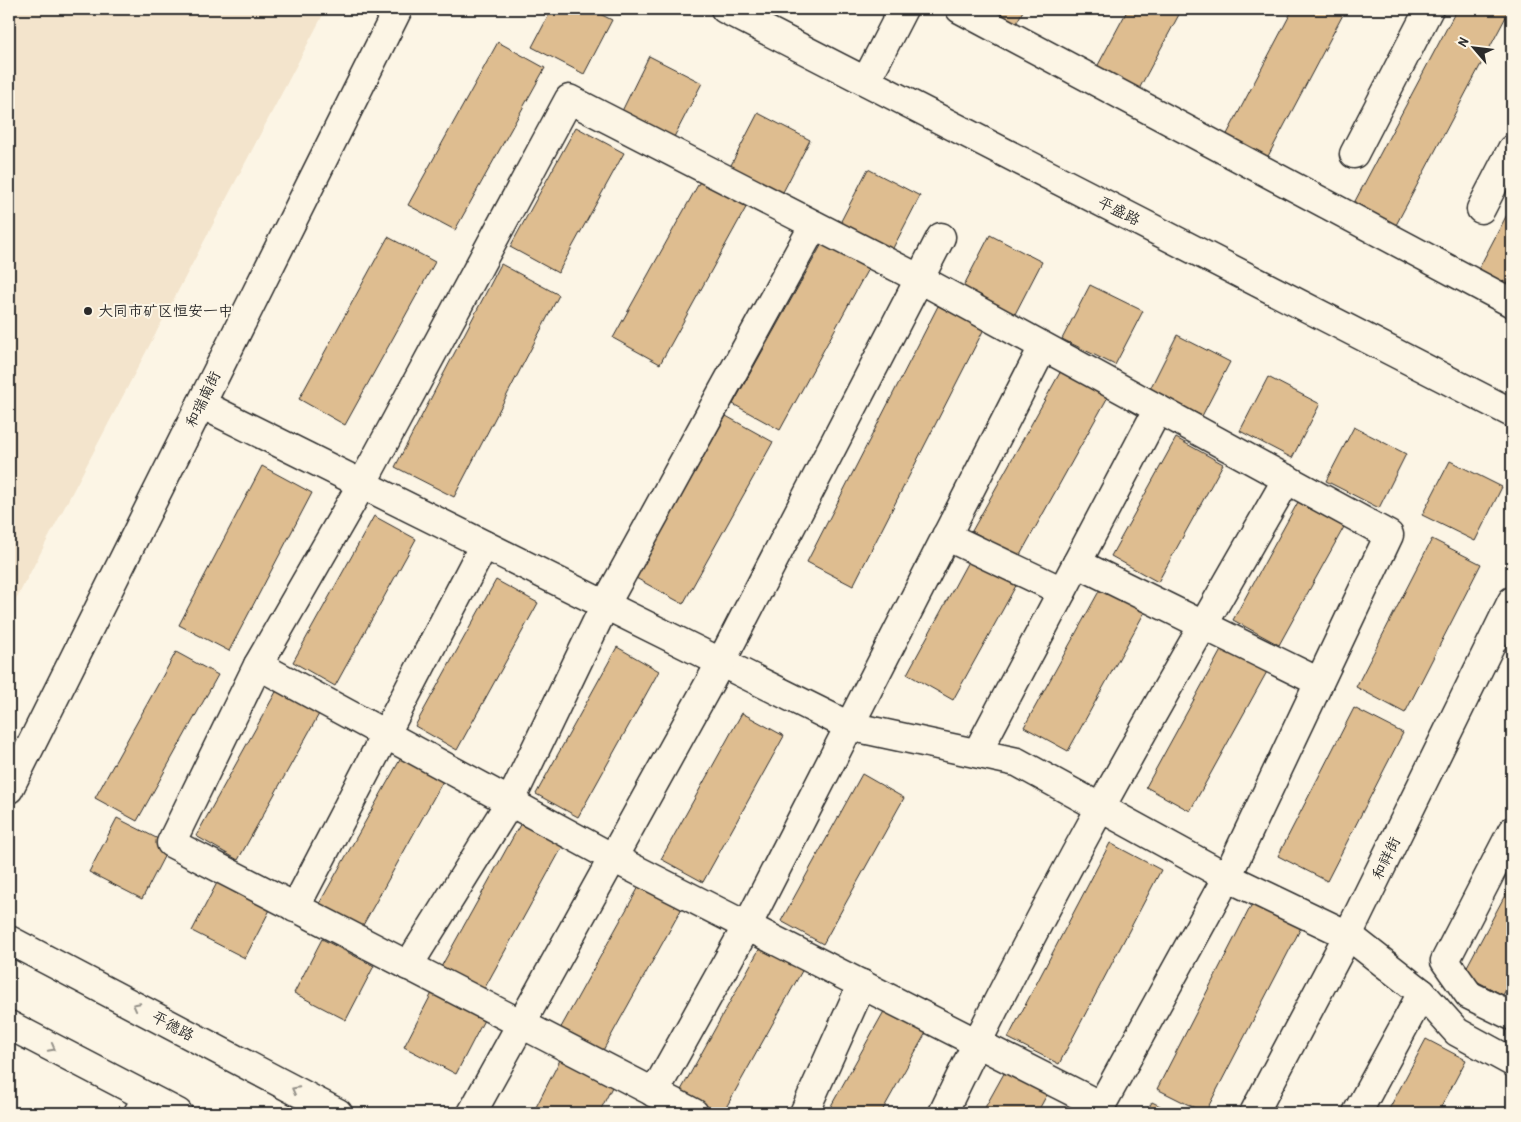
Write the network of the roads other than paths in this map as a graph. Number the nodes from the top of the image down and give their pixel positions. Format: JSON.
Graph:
{"nodes":[{"id":1,"x":398,"y":9,"type":"edge"},
{"id":2,"x":725,"y":9,"type":"edge"},
{"id":3,"x":903,"y":9,"type":"edge"},
{"id":4,"x":960,"y":9,"type":"edge"},
{"id":5,"x":1428,"y":9,"type":"edge"},
{"id":6,"x":866,"y":81,"type":"junction"},
{"id":7,"x":1512,"y":149,"type":"edge"},
{"id":8,"x":1354,"y":154,"type":"dead end"},
{"id":9,"x":1481,"y":209,"type":"dead end"},
{"id":10,"x":814,"y":225,"type":"junction"},
{"id":11,"x":941,"y":237,"type":"dead end"},
{"id":12,"x":920,"y":279,"type":"junction"},
{"id":13,"x":1512,"y":303,"type":"edge"},
{"id":14,"x":1043,"y":346,"type":"junction"},
{"id":15,"x":201,"y":404,"type":"junction"},
{"id":16,"x":1158,"y":409,"type":"junction"},
{"id":17,"x":1512,"y":413,"type":"edge"},
{"id":18,"x":1286,"y":479,"type":"junction"},
{"id":19,"x":362,"y":484,"type":"junction"},
{"id":20,"x":946,"y":536,"type":"junction"},
{"id":21,"x":484,"y":545,"type":"junction"},
{"id":22,"x":1077,"y":563,"type":"junction"},
{"id":23,"x":1062,"y":591,"type":"junction"},
{"id":24,"x":1512,"y":601,"type":"edge"},
{"id":25,"x":606,"y":605,"type":"junction"},
{"id":26,"x":1203,"y":625,"type":"junction"},
{"id":27,"x":721,"y":662,"type":"junction"},
{"id":28,"x":258,"y":665,"type":"junction"},
{"id":29,"x":1319,"y":682,"type":"junction"},
{"id":30,"x":849,"y":726,"type":"junction"},
{"id":31,"x":387,"y":735,"type":"junction"},
{"id":32,"x":977,"y":753,"type":"junction"},
{"id":33,"x":9,"y":789,"type":"edge"},
{"id":34,"x":510,"y":802,"type":"junction"},
{"id":35,"x":1100,"y":807,"type":"junction"},
{"id":36,"x":1512,"y":831,"type":"edge"},
{"id":37,"x":613,"y":858,"type":"junction"},
{"id":38,"x":1227,"y":877,"type":"junction"},
{"id":39,"x":295,"y":908,"type":"junction"},
{"id":40,"x":747,"y":926,"type":"junction"},
{"id":41,"x":1348,"y":936,"type":"junction"},
{"id":42,"x":9,"y":940,"type":"edge"},
{"id":43,"x":408,"y":966,"type":"junction"},
{"id":44,"x":862,"y":984,"type":"junction"},
{"id":45,"x":1422,"y":993,"type":"junction"},
{"id":46,"x":1512,"y":1016,"type":"edge"},
{"id":47,"x":9,"y":1025,"type":"edge"},
{"id":48,"x":521,"y":1025,"type":"junction"},
{"id":49,"x":977,"y":1042,"type":"junction"},
{"id":50,"x":1512,"y":1062,"type":"edge"},
{"id":51,"x":654,"y":1093,"type":"junction"},
{"id":52,"x":142,"y":1105,"type":"edge"},
{"id":53,"x":1099,"y":1110,"type":"edge"},
{"id":54,"x":178,"y":1113,"type":"edge"},
{"id":55,"x":338,"y":1113,"type":"edge"},
{"id":56,"x":472,"y":1113,"type":"edge"},
{"id":57,"x":694,"y":1113,"type":"edge"},
{"id":58,"x":804,"y":1113,"type":"edge"},
{"id":59,"x":943,"y":1113,"type":"edge"},
{"id":60,"x":1254,"y":1113,"type":"edge"},
{"id":61,"x":1357,"y":1113,"type":"edge"}],
"edges":[{"from":1,"to":15,"type":"street","name":"和瑞南街"},
{"from":2,"to":6,"type":"street","name":"平盛路"},
{"from":3,"to":6,"type":"street"},
{"from":4,"to":13,"type":"street"},
{"from":5,"to":8,"type":"street"},
{"from":6,"to":17,"type":"street","name":"平盛路"},
{"from":7,"to":9,"type":"street"},
{"from":10,"to":12,"type":"street"},
{"from":10,"to":19,"type":"street"},
{"from":10,"to":25,"type":"street"},
{"from":11,"to":12,"type":"street"},
{"from":12,"to":14,"type":"street"},
{"from":12,"to":27,"type":"street"},
{"from":14,"to":16,"type":"street"},
{"from":14,"to":20,"type":"street"},
{"from":15,"to":19,"type":"street"},
{"from":15,"to":33,"type":"street","name":"和瑞南街"},
{"from":16,"to":18,"type":"street"},
{"from":16,"to":22,"type":"street"},
{"from":18,"to":26,"type":"street"},
{"from":18,"to":29,"type":"street"},
{"from":19,"to":21,"type":"street"},
{"from":19,"to":28,"type":"street"},
{"from":20,"to":23,"type":"street"},
{"from":20,"to":30,"type":"street"},
{"from":21,"to":25,"type":"street"},
{"from":21,"to":31,"type":"street"},
{"from":22,"to":23,"type":"street"},
{"from":22,"to":26,"type":"street"},
{"from":23,"to":32,"type":"street"},
{"from":24,"to":41,"type":"street","name":"和祥街"},
{"from":25,"to":27,"type":"street"},
{"from":25,"to":34,"type":"street"},
{"from":26,"to":29,"type":"street"},
{"from":26,"to":35,"type":"street"},
{"from":27,"to":30,"type":"street"},
{"from":27,"to":37,"type":"street"},
{"from":28,"to":31,"type":"street"},
{"from":28,"to":39,"type":"street"},
{"from":29,"to":38,"type":"street"},
{"from":30,"to":32,"type":"street"},
{"from":30,"to":40,"type":"street"},
{"from":31,"to":34,"type":"street"},
{"from":31,"to":39,"type":"street"},
{"from":32,"to":35,"type":"street"},
{"from":34,"to":37,"type":"street"},
{"from":34,"to":43,"type":"street"},
{"from":35,"to":38,"type":"street"},
{"from":35,"to":49,"type":"street"},
{"from":36,"to":46,"type":"street"},
{"from":37,"to":40,"type":"street"},
{"from":37,"to":48,"type":"street"},
{"from":38,"to":41,"type":"street"},
{"from":38,"to":53,"type":"street"},
{"from":39,"to":43,"type":"street"},
{"from":40,"to":44,"type":"street"},
{"from":40,"to":51,"type":"street"},
{"from":41,"to":45,"type":"street"},
{"from":41,"to":60,"type":"street","name":"和祥街"},
{"from":55,"to":42,"type":"street","name":"平德路","one_way":true},
{"from":43,"to":48,"type":"street"},
{"from":44,"to":49,"type":"street"},
{"from":44,"to":58,"type":"street"},
{"from":45,"to":50,"type":"street"},
{"from":45,"to":61,"type":"street"},
{"from":47,"to":52,"type":"street","one_way":true},
{"from":48,"to":51,"type":"street"},
{"from":48,"to":56,"type":"street"},
{"from":49,"to":53,"type":"street"},
{"from":49,"to":59,"type":"street"},
{"from":51,"to":57,"type":"street"},
{"from":52,"to":54,"type":"street"}]}
